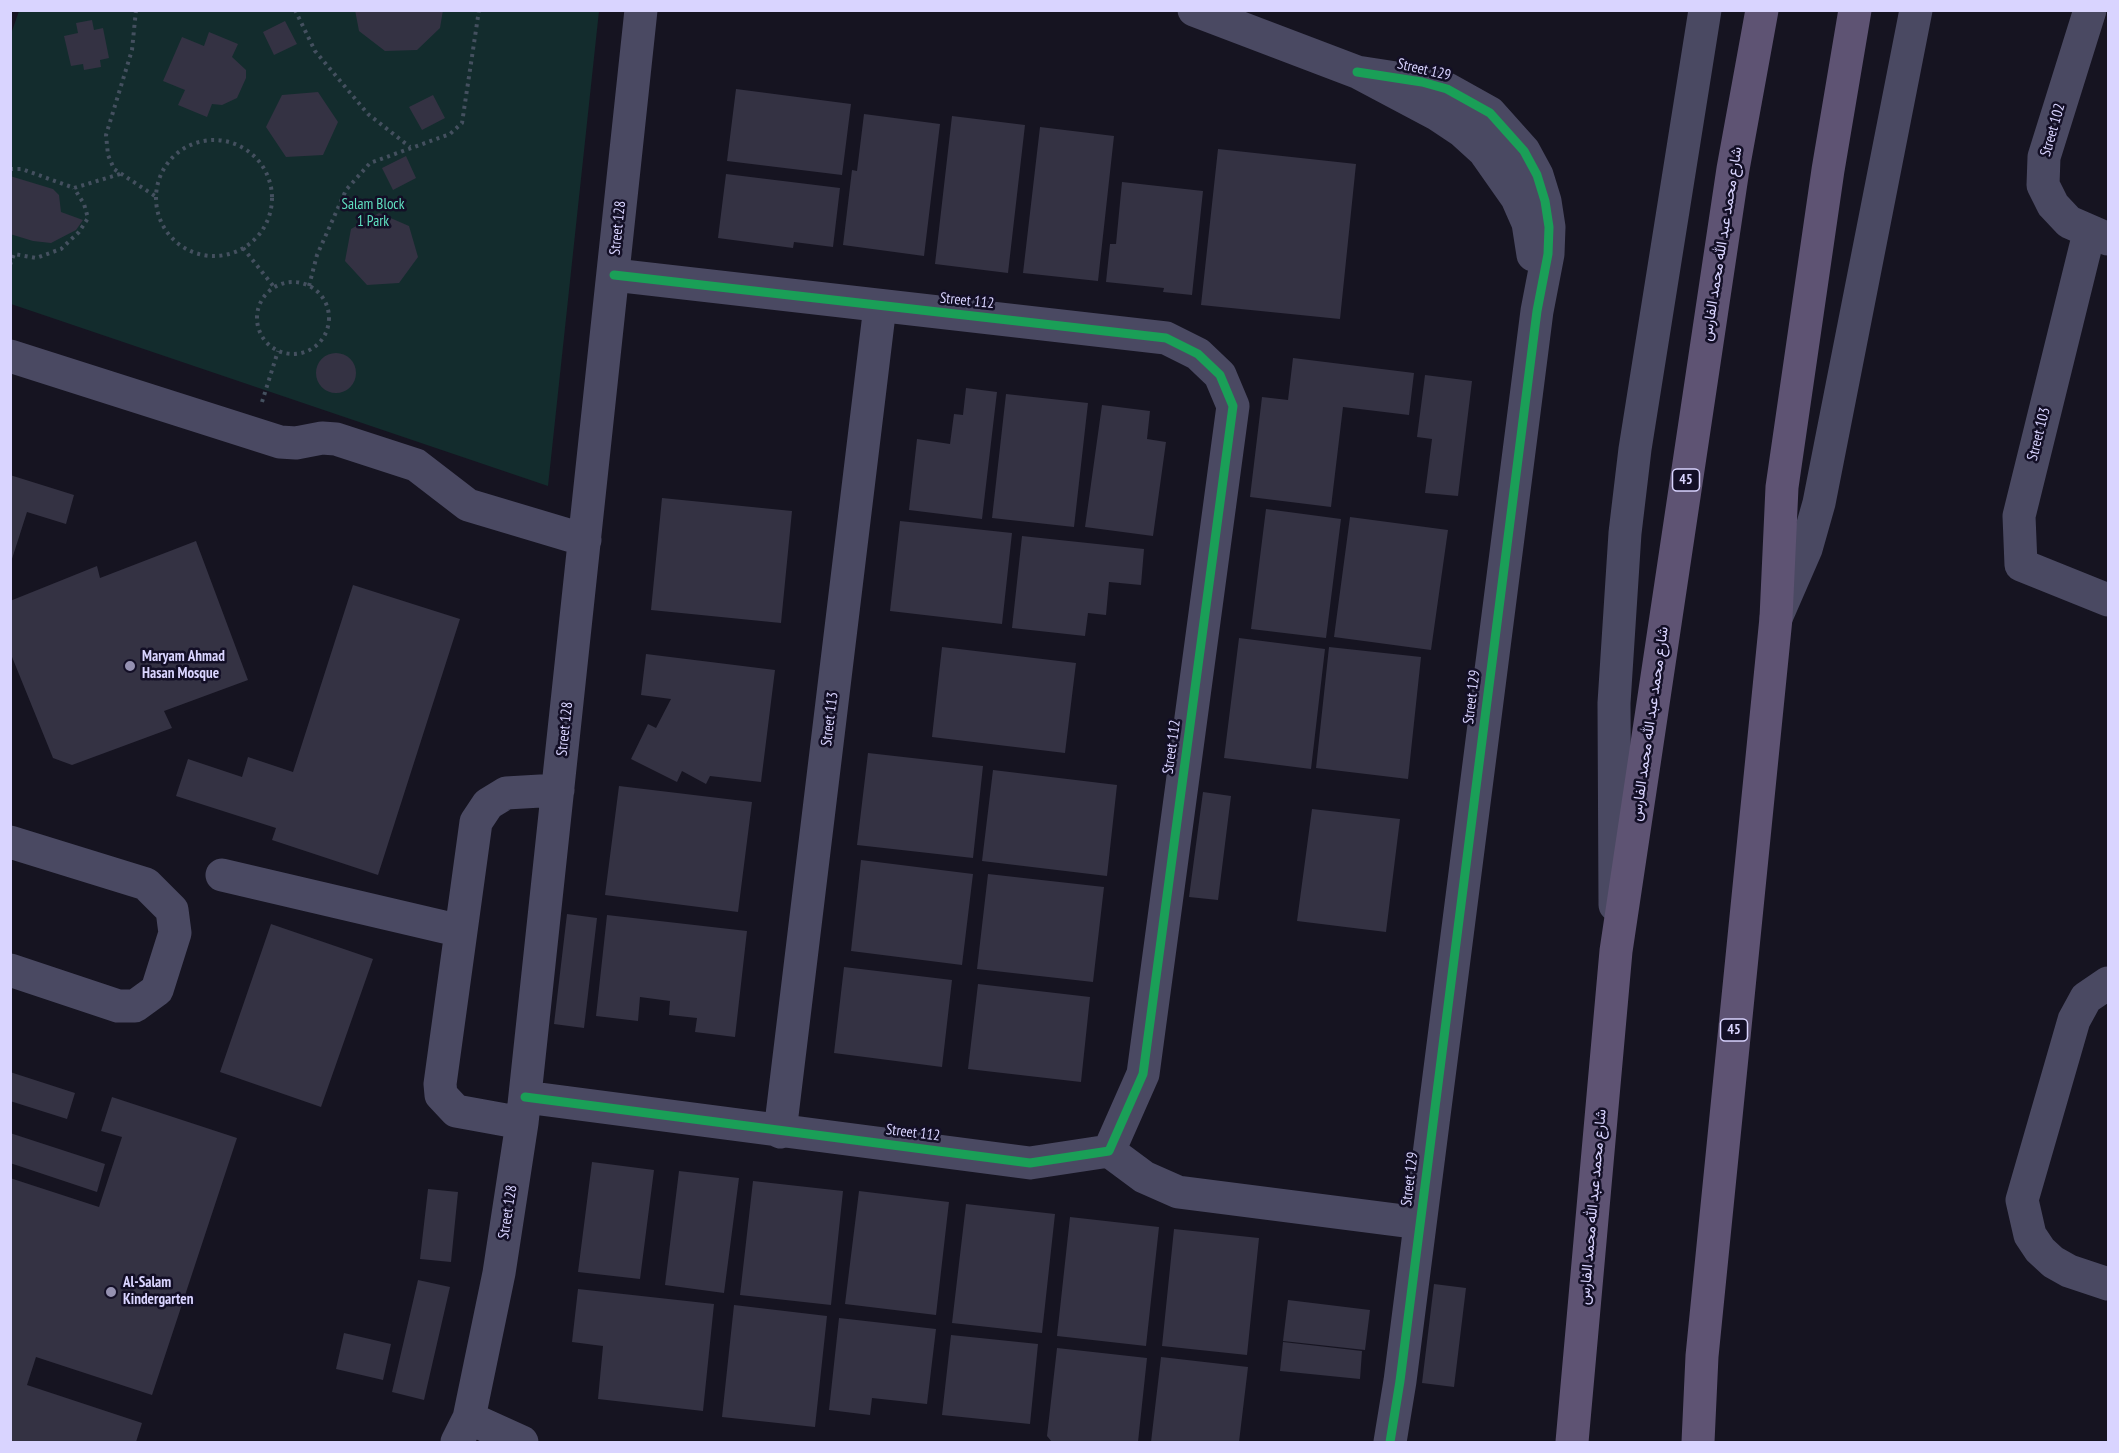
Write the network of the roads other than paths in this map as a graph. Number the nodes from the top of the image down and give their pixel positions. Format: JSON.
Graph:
{"nodes":[{"id":1,"x":641,"y":10,"type":"edge"},
{"id":2,"x":1194,"y":10,"type":"edge"},
{"id":3,"x":1705,"y":10,"type":"edge"},
{"id":4,"x":1762,"y":10,"type":"edge"},
{"id":5,"x":1855,"y":10,"type":"edge"},
{"id":6,"x":1916,"y":10,"type":"edge"},
{"id":7,"x":2090,"y":10,"type":"edge"},
{"id":8,"x":1263,"y":23,"type":"edge"},
{"id":9,"x":2099,"y":236,"type":"edge"},
{"id":10,"x":614,"y":274,"type":"junction"},
{"id":11,"x":880,"y":306,"type":"junction"},
{"id":12,"x":10,"y":356,"type":"edge"},
{"id":13,"x":585,"y":540,"type":"junction"},
{"id":14,"x":2109,"y":600,"type":"edge"},
{"id":15,"x":1776,"y":618,"type":"junction"},
{"id":16,"x":558,"y":790,"type":"junction"},
{"id":17,"x":10,"y":842,"type":"edge"},
{"id":18,"x":222,"y":875,"type":"dead end"},
{"id":19,"x":461,"y":931,"type":"junction"},
{"id":20,"x":1617,"y":951,"type":"junction"},
{"id":21,"x":10,"y":970,"type":"edge"},
{"id":22,"x":2109,"y":983,"type":"edge"},
{"id":23,"x":523,"y":1110,"type":"junction"},
{"id":24,"x":780,"y":1132,"type":"junction"},
{"id":25,"x":1109,"y":1151,"type":"junction"},
{"id":26,"x":1420,"y":1223,"type":"junction"},
{"id":27,"x":2109,"y":1284,"type":"edge"},
{"id":28,"x":1702,"y":1356,"type":"junction"},
{"id":29,"x":463,"y":1430,"type":"edge"},
{"id":30,"x":522,"y":1443,"type":"edge"},
{"id":31,"x":1390,"y":1443,"type":"edge"},
{"id":32,"x":1572,"y":1443,"type":"edge"},
{"id":33,"x":1685,"y":1443,"type":"edge"},
{"id":34,"x":1698,"y":1443,"type":"edge"}],
"edges":[{"from":1,"to":10,"type":"street","name":"Street 128"},
{"from":2,"to":8,"type":"street","name":"Street 129"},
{"from":3,"to":20,"type":"street"},
{"from":4,"to":20,"type":"main road","name":"شارع محمد عبد الله محمد الفارس","number":"45"},
{"from":5,"to":15,"type":"main road","number":"45"},
{"from":6,"to":15,"type":"street"},
{"from":7,"to":9,"type":"street","name":"Street 102"},
{"from":8,"to":26,"type":"street","name":"Street 129"},
{"from":9,"to":14,"type":"street","name":"Street 103"},
{"from":10,"to":11,"type":"street","name":"Street 112"},
{"from":10,"to":13,"type":"street","name":"Street 128"},
{"from":11,"to":24,"type":"street","name":"Street 113"},
{"from":11,"to":25,"type":"street","name":"Street 112"},
{"from":12,"to":13,"type":"street"},
{"from":13,"to":16,"type":"street","name":"Street 128"},
{"from":15,"to":28,"type":"main road","number":"45"},
{"from":16,"to":19,"type":"street"},
{"from":16,"to":23,"type":"street","name":"Street 128"},
{"from":17,"to":21,"type":"street"},
{"from":18,"to":19,"type":"street"},
{"from":19,"to":23,"type":"street","name":"Street 112"},
{"from":20,"to":32,"type":"main road","name":"شارع محمد عبد الله محمد الفارس","number":"45"},
{"from":22,"to":27,"type":"street"},
{"from":23,"to":24,"type":"street","name":"Street 112"},
{"from":23,"to":29,"type":"street","name":"Street 128"},
{"from":24,"to":25,"type":"street","name":"Street 112"},
{"from":25,"to":26,"type":"street"},
{"from":26,"to":31,"type":"street","name":"Street 129"},
{"from":28,"to":33,"type":"main road"},
{"from":28,"to":34,"type":"main road","number":"45"},
{"from":29,"to":30,"type":"street"}]}
